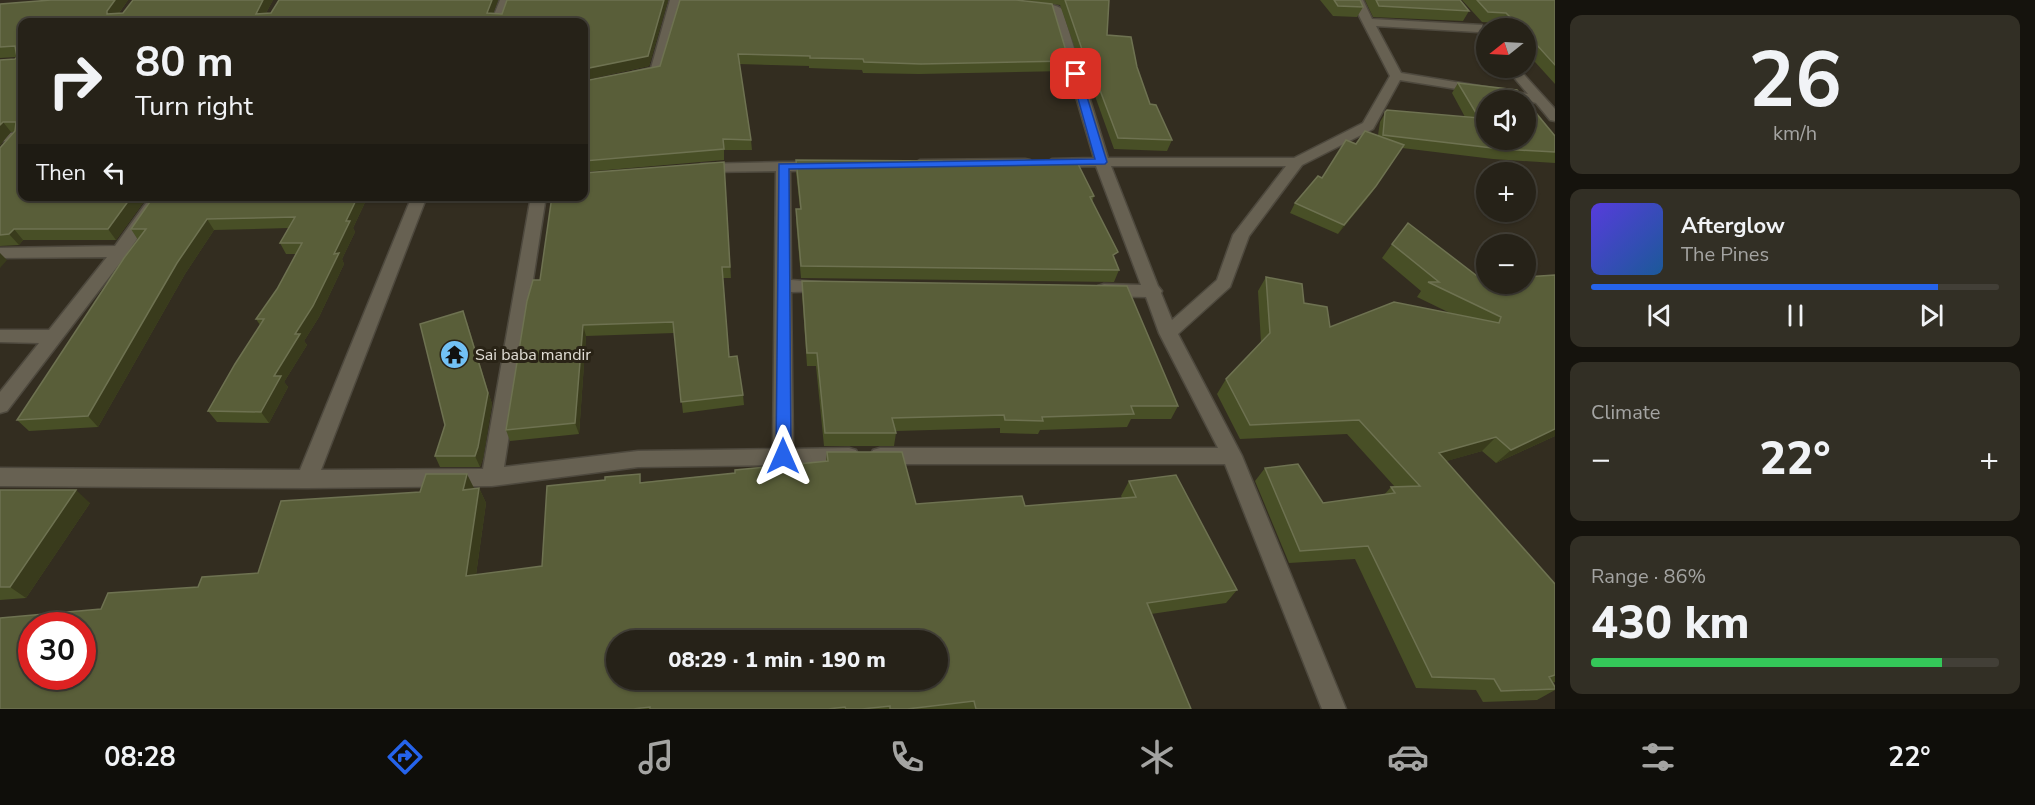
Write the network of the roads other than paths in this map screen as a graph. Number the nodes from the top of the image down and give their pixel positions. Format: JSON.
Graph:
{"nodes":[{"id":1,"x":506,"y":0,"type":"edge"},
{"id":2,"x":676,"y":0,"type":"edge"},
{"id":3,"x":1357,"y":0,"type":"edge"},
{"id":4,"x":1020,"y":5,"type":"edge"},
{"id":5,"x":1466,"y":14,"type":"edge"},
{"id":6,"x":499,"y":18,"type":"edge"},
{"id":7,"x":1367,"y":22,"type":"junction"},
{"id":8,"x":1476,"y":26,"type":"edge"},
{"id":9,"x":1476,"y":28,"type":"edge"},
{"id":10,"x":1396,"y":76,"type":"junction"},
{"id":11,"x":626,"y":78,"type":"edge"},
{"id":12,"x":1521,"y":78,"type":"edge"},
{"id":13,"x":1540,"y":100,"type":"junction"},
{"id":14,"x":1555,"y":117,"type":"edge"},
{"id":15,"x":18,"y":138,"type":"edge"},
{"id":16,"x":3,"y":143,"type":"edge"},
{"id":17,"x":1101,"y":162,"type":"junction"},
{"id":18,"x":1297,"y":162,"type":"junction"},
{"id":19,"x":830,"y":165,"type":"edge"},
{"id":20,"x":901,"y":165,"type":"edge"},
{"id":21,"x":783,"y":166,"type":"junction"},
{"id":22,"x":690,"y":169,"type":"edge"},
{"id":23,"x":155,"y":201,"type":"edge"},
{"id":24,"x":418,"y":201,"type":"edge"},
{"id":25,"x":538,"y":201,"type":"edge"},
{"id":26,"x":120,"y":251,"type":"junction"},
{"id":27,"x":0,"y":253,"type":"edge"},
{"id":28,"x":784,"y":286,"type":"junction"},
{"id":29,"x":843,"y":287,"type":"edge"},
{"id":30,"x":1082,"y":290,"type":"edge"},
{"id":31,"x":1154,"y":291,"type":"junction"},
{"id":32,"x":1168,"y":333,"type":"junction"},
{"id":33,"x":0,"y":336,"type":"edge"},
{"id":34,"x":54,"y":337,"type":"junction"},
{"id":35,"x":0,"y":406,"type":"edge"},
{"id":36,"x":783,"y":456,"type":"junction"},
{"id":37,"x":1232,"y":456,"type":"junction"},
{"id":38,"x":0,"y":477,"type":"edge"},
{"id":39,"x":492,"y":477,"type":"junction"},
{"id":40,"x":307,"y":479,"type":"junction"},
{"id":41,"x":1334,"y":709,"type":"edge"}],
"edges":[{"from":1,"to":6,"type":"street"},
{"from":2,"to":11,"type":"street"},
{"from":3,"to":7,"type":"street"},
{"from":4,"to":17,"type":"street"},
{"from":5,"to":8,"type":"street"},
{"from":7,"to":9,"type":"street"},
{"from":7,"to":10,"type":"street"},
{"from":10,"to":13,"type":"street"},
{"from":10,"to":18,"type":"street"},
{"from":12,"to":13,"type":"street"},
{"from":13,"to":14,"type":"street"},
{"from":15,"to":16,"type":"street"},
{"from":17,"to":18,"type":"street"},
{"from":17,"to":20,"type":"street"},
{"from":17,"to":31,"type":"street"},
{"from":18,"to":32,"type":"street"},
{"from":19,"to":21,"type":"street"},
{"from":21,"to":22,"type":"street"},
{"from":21,"to":28,"type":"street"},
{"from":23,"to":26,"type":"street"},
{"from":24,"to":40,"type":"street"},
{"from":25,"to":39,"type":"street"},
{"from":26,"to":27,"type":"street"},
{"from":26,"to":34,"type":"street"},
{"from":28,"to":29,"type":"street"},
{"from":28,"to":36,"type":"street"},
{"from":30,"to":31,"type":"street"},
{"from":31,"to":32,"type":"street"},
{"from":32,"to":37,"type":"street"},
{"from":33,"to":34,"type":"street"},
{"from":34,"to":35,"type":"street"},
{"from":36,"to":37,"type":"street"},
{"from":36,"to":39,"type":"street"},
{"from":37,"to":41,"type":"street"},
{"from":38,"to":40,"type":"street"},
{"from":39,"to":40,"type":"street"}]}
